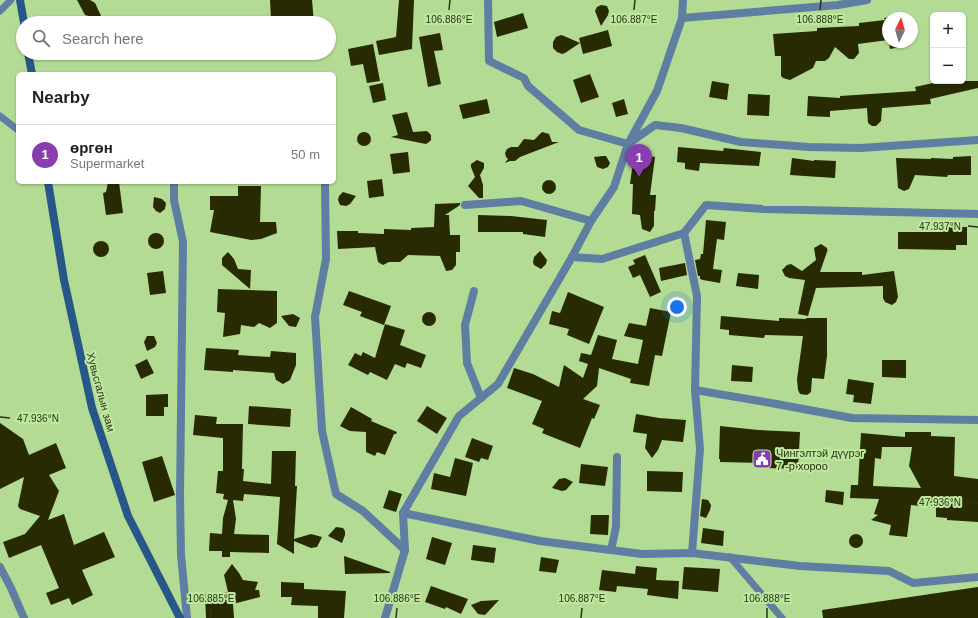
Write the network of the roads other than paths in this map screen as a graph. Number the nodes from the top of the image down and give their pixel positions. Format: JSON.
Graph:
{"nodes":[{"id":1,"x":11,"y":0,"type":"edge"},
{"id":2,"x":20,"y":0,"type":"edge"},
{"id":3,"x":488,"y":0,"type":"edge"},
{"id":4,"x":683,"y":0,"type":"edge"},
{"id":5,"x":867,"y":0,"type":"edge"},
{"id":6,"x":0,"y":11,"type":"edge"},
{"id":7,"x":23,"y":16,"type":"edge"},
{"id":8,"x":682,"y":18,"type":"junction"},
{"id":9,"x":29,"y":60,"type":"edge"},
{"id":10,"x":32,"y":72,"type":"edge"},
{"id":11,"x":0,"y":116,"type":"edge"},
{"id":12,"x":16,"y":128,"type":"edge"},
{"id":13,"x":978,"y":140,"type":"edge"},
{"id":14,"x":628,"y":144,"type":"junction"},
{"id":15,"x":48,"y":184,"type":"edge"},
{"id":16,"x":174,"y":184,"type":"edge"},
{"id":17,"x":325,"y":184,"type":"edge"},
{"id":18,"x":465,"y":205,"type":"dead end"},
{"id":19,"x":978,"y":214,"type":"edge"},
{"id":20,"x":591,"y":221,"type":"junction"},
{"id":21,"x":684,"y":232,"type":"junction"},
{"id":22,"x":572,"y":257,"type":"junction"},
{"id":23,"x":474,"y":291,"type":"dead end"},
{"id":24,"x":695,"y":390,"type":"junction"},
{"id":25,"x":481,"y":398,"type":"junction"},
{"id":26,"x":978,"y":420,"type":"edge"},
{"id":27,"x":617,"y":456,"type":"dead end"},
{"id":28,"x":403,"y":513,"type":"junction"},
{"id":29,"x":405,"y":550,"type":"junction"},
{"id":30,"x":611,"y":550,"type":"junction"},
{"id":31,"x":692,"y":553,"type":"junction"},
{"id":32,"x":730,"y":558,"type":"junction"},
{"id":33,"x":0,"y":567,"type":"edge"},
{"id":34,"x":978,"y":577,"type":"edge"},
{"id":35,"x":3,"y":580,"type":"edge"},
{"id":36,"x":24,"y":618,"type":"edge"},
{"id":37,"x":180,"y":618,"type":"edge"},
{"id":38,"x":187,"y":618,"type":"edge"},
{"id":39,"x":385,"y":618,"type":"edge"},
{"id":40,"x":782,"y":618,"type":"edge"}],
"edges":[{"from":1,"to":6,"type":"lane"},
{"from":2,"to":7,"type":"main road"},
{"from":3,"to":14,"type":"street"},
{"from":4,"to":8,"type":"street"},
{"from":5,"to":8,"type":"street"},
{"from":8,"to":14,"type":"street"},
{"from":9,"to":10,"type":"main road"},
{"from":11,"to":12,"type":"lane"},
{"from":13,"to":14,"type":"street"},
{"from":14,"to":20,"type":"street"},
{"from":15,"to":37,"type":"main road","name":"Хувьсгалын зам"},
{"from":16,"to":38,"type":"street"},
{"from":17,"to":29,"type":"street"},
{"from":18,"to":20,"type":"street"},
{"from":19,"to":21,"type":"street"},
{"from":20,"to":22,"type":"street"},
{"from":21,"to":22,"type":"street"},
{"from":21,"to":24,"type":"street"},
{"from":22,"to":25,"type":"street"},
{"from":23,"to":25,"type":"street"},
{"from":24,"to":26,"type":"street"},
{"from":24,"to":31,"type":"street"},
{"from":25,"to":28,"type":"street"},
{"from":27,"to":30,"type":"street"},
{"from":28,"to":29,"type":"street"},
{"from":28,"to":30,"type":"street"},
{"from":29,"to":39,"type":"street"},
{"from":30,"to":31,"type":"street"},
{"from":31,"to":32,"type":"street"},
{"from":32,"to":34,"type":"street"},
{"from":32,"to":40,"type":"lane"},
{"from":33,"to":35,"type":"street"},
{"from":35,"to":36,"type":"street"}]}
